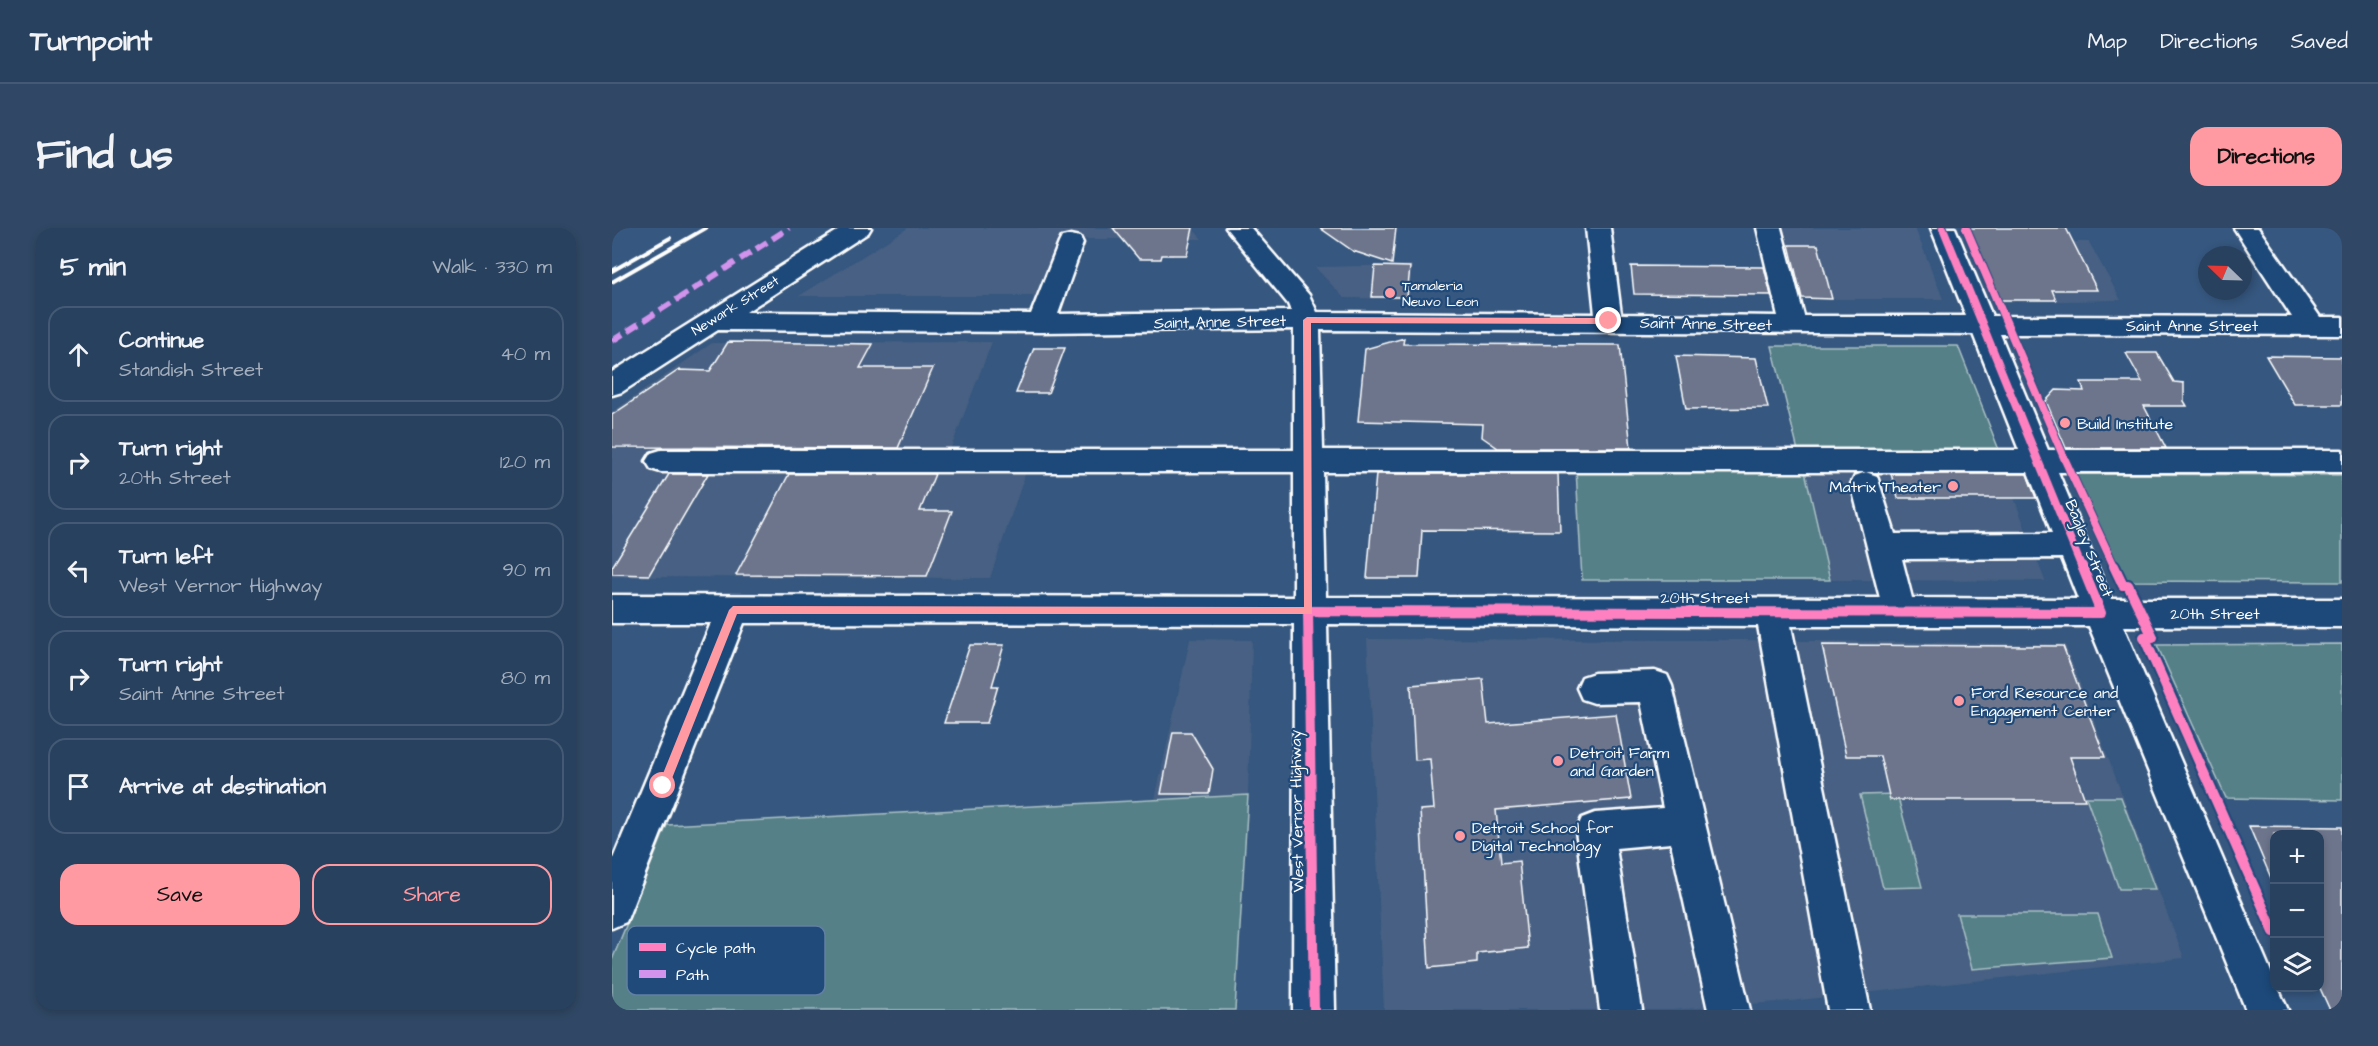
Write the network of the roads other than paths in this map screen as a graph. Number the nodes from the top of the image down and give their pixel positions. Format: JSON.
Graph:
{"nodes":[{"id":1,"x":859,"y":228,"type":"edge"},
{"id":2,"x":1239,"y":228,"type":"edge"},
{"id":3,"x":1598,"y":228,"type":"edge"},
{"id":4,"x":1769,"y":228,"type":"edge"},
{"id":5,"x":1942,"y":228,"type":"edge"},
{"id":6,"x":2246,"y":228,"type":"edge"},
{"id":7,"x":1257,"y":238,"type":"edge"},
{"id":8,"x":1071,"y":243,"type":"dead end"},
{"id":9,"x":1307,"y":320,"type":"junction"},
{"id":10,"x":710,"y":321,"type":"junction"},
{"id":11,"x":1609,"y":321,"type":"junction"},
{"id":12,"x":1041,"y":323,"type":"junction"},
{"id":13,"x":1793,"y":325,"type":"junction"},
{"id":14,"x":1982,"y":325,"type":"junction"},
{"id":15,"x":2312,"y":326,"type":"junction"},
{"id":16,"x":2342,"y":326,"type":"edge"},
{"id":17,"x":612,"y":385,"type":"edge"},
{"id":18,"x":2037,"y":459,"type":"junction"},
{"id":19,"x":1308,"y":460,"type":"junction"},
{"id":20,"x":661,"y":461,"type":"dead end"},
{"id":21,"x":2342,"y":461,"type":"edge"},
{"id":22,"x":1866,"y":484,"type":"dead end"},
{"id":23,"x":2072,"y":545,"type":"junction"},
{"id":24,"x":1883,"y":547,"type":"junction"},
{"id":25,"x":612,"y":609,"type":"edge"},
{"id":26,"x":733,"y":610,"type":"junction"},
{"id":27,"x":1308,"y":611,"type":"junction"},
{"id":28,"x":1772,"y":612,"type":"junction"},
{"id":29,"x":1900,"y":613,"type":"junction"},
{"id":30,"x":2101,"y":613,"type":"junction"},
{"id":31,"x":2342,"y":613,"type":"edge"},
{"id":32,"x":1594,"y":688,"type":"dead end"},
{"id":33,"x":1685,"y":824,"type":"junction"},
{"id":34,"x":612,"y":908,"type":"edge"},
{"id":35,"x":1314,"y":1010,"type":"edge"},
{"id":36,"x":1621,"y":1010,"type":"edge"},
{"id":37,"x":1729,"y":1010,"type":"edge"},
{"id":38,"x":1849,"y":1010,"type":"edge"},
{"id":39,"x":2266,"y":1010,"type":"edge"}],
"edges":[{"from":1,"to":10,"type":"street","name":"Newark Street"},
{"from":2,"to":7,"type":"street","name":"West Vernor Highway"},
{"from":3,"to":11,"type":"street"},
{"from":4,"to":13,"type":"street"},
{"from":5,"to":14,"type":"street","name":"Bagley Street"},
{"from":6,"to":15,"type":"street"},
{"from":7,"to":9,"type":"street","name":"West Vernor Highway"},
{"from":8,"to":12,"type":"street"},
{"from":9,"to":11,"type":"street","name":"Saint Anne Street"},
{"from":9,"to":12,"type":"street","name":"Saint Anne Street"},
{"from":9,"to":19,"type":"street","name":"West Vernor Highway"},
{"from":10,"to":12,"type":"street","name":"Saint Anne Street"},
{"from":10,"to":17,"type":"street","name":"Newark Street"},
{"from":11,"to":13,"type":"street","name":"Saint Anne Street"},
{"from":13,"to":14,"type":"street","name":"Saint Anne Street"},
{"from":14,"to":15,"type":"street","name":"Saint Anne Street"},
{"from":14,"to":18,"type":"street","name":"Bagley Street"},
{"from":15,"to":16,"type":"street","name":"Saint Anne Street"},
{"from":18,"to":19,"type":"street"},
{"from":18,"to":21,"type":"street"},
{"from":18,"to":23,"type":"street","name":"Bagley Street"},
{"from":19,"to":20,"type":"street"},
{"from":19,"to":27,"type":"street","name":"West Vernor Highway"},
{"from":22,"to":24,"type":"street"},
{"from":23,"to":24,"type":"street"},
{"from":23,"to":30,"type":"street","name":"Bagley Street"},
{"from":24,"to":29,"type":"street"},
{"from":25,"to":26,"type":"street","name":"20th Street"},
{"from":26,"to":27,"type":"street","name":"20th Street"},
{"from":26,"to":34,"type":"street"},
{"from":27,"to":28,"type":"street","name":"20th Street"},
{"from":27,"to":35,"type":"street","name":"West Vernor Highway"},
{"from":28,"to":29,"type":"street","name":"20th Street"},
{"from":28,"to":38,"type":"street"},
{"from":29,"to":30,"type":"street","name":"20th Street"},
{"from":30,"to":31,"type":"street","name":"20th Street"},
{"from":30,"to":39,"type":"street","name":"Bagley Street"},
{"from":32,"to":33,"type":"street"},
{"from":33,"to":36,"type":"street"},
{"from":33,"to":37,"type":"street"}]}
